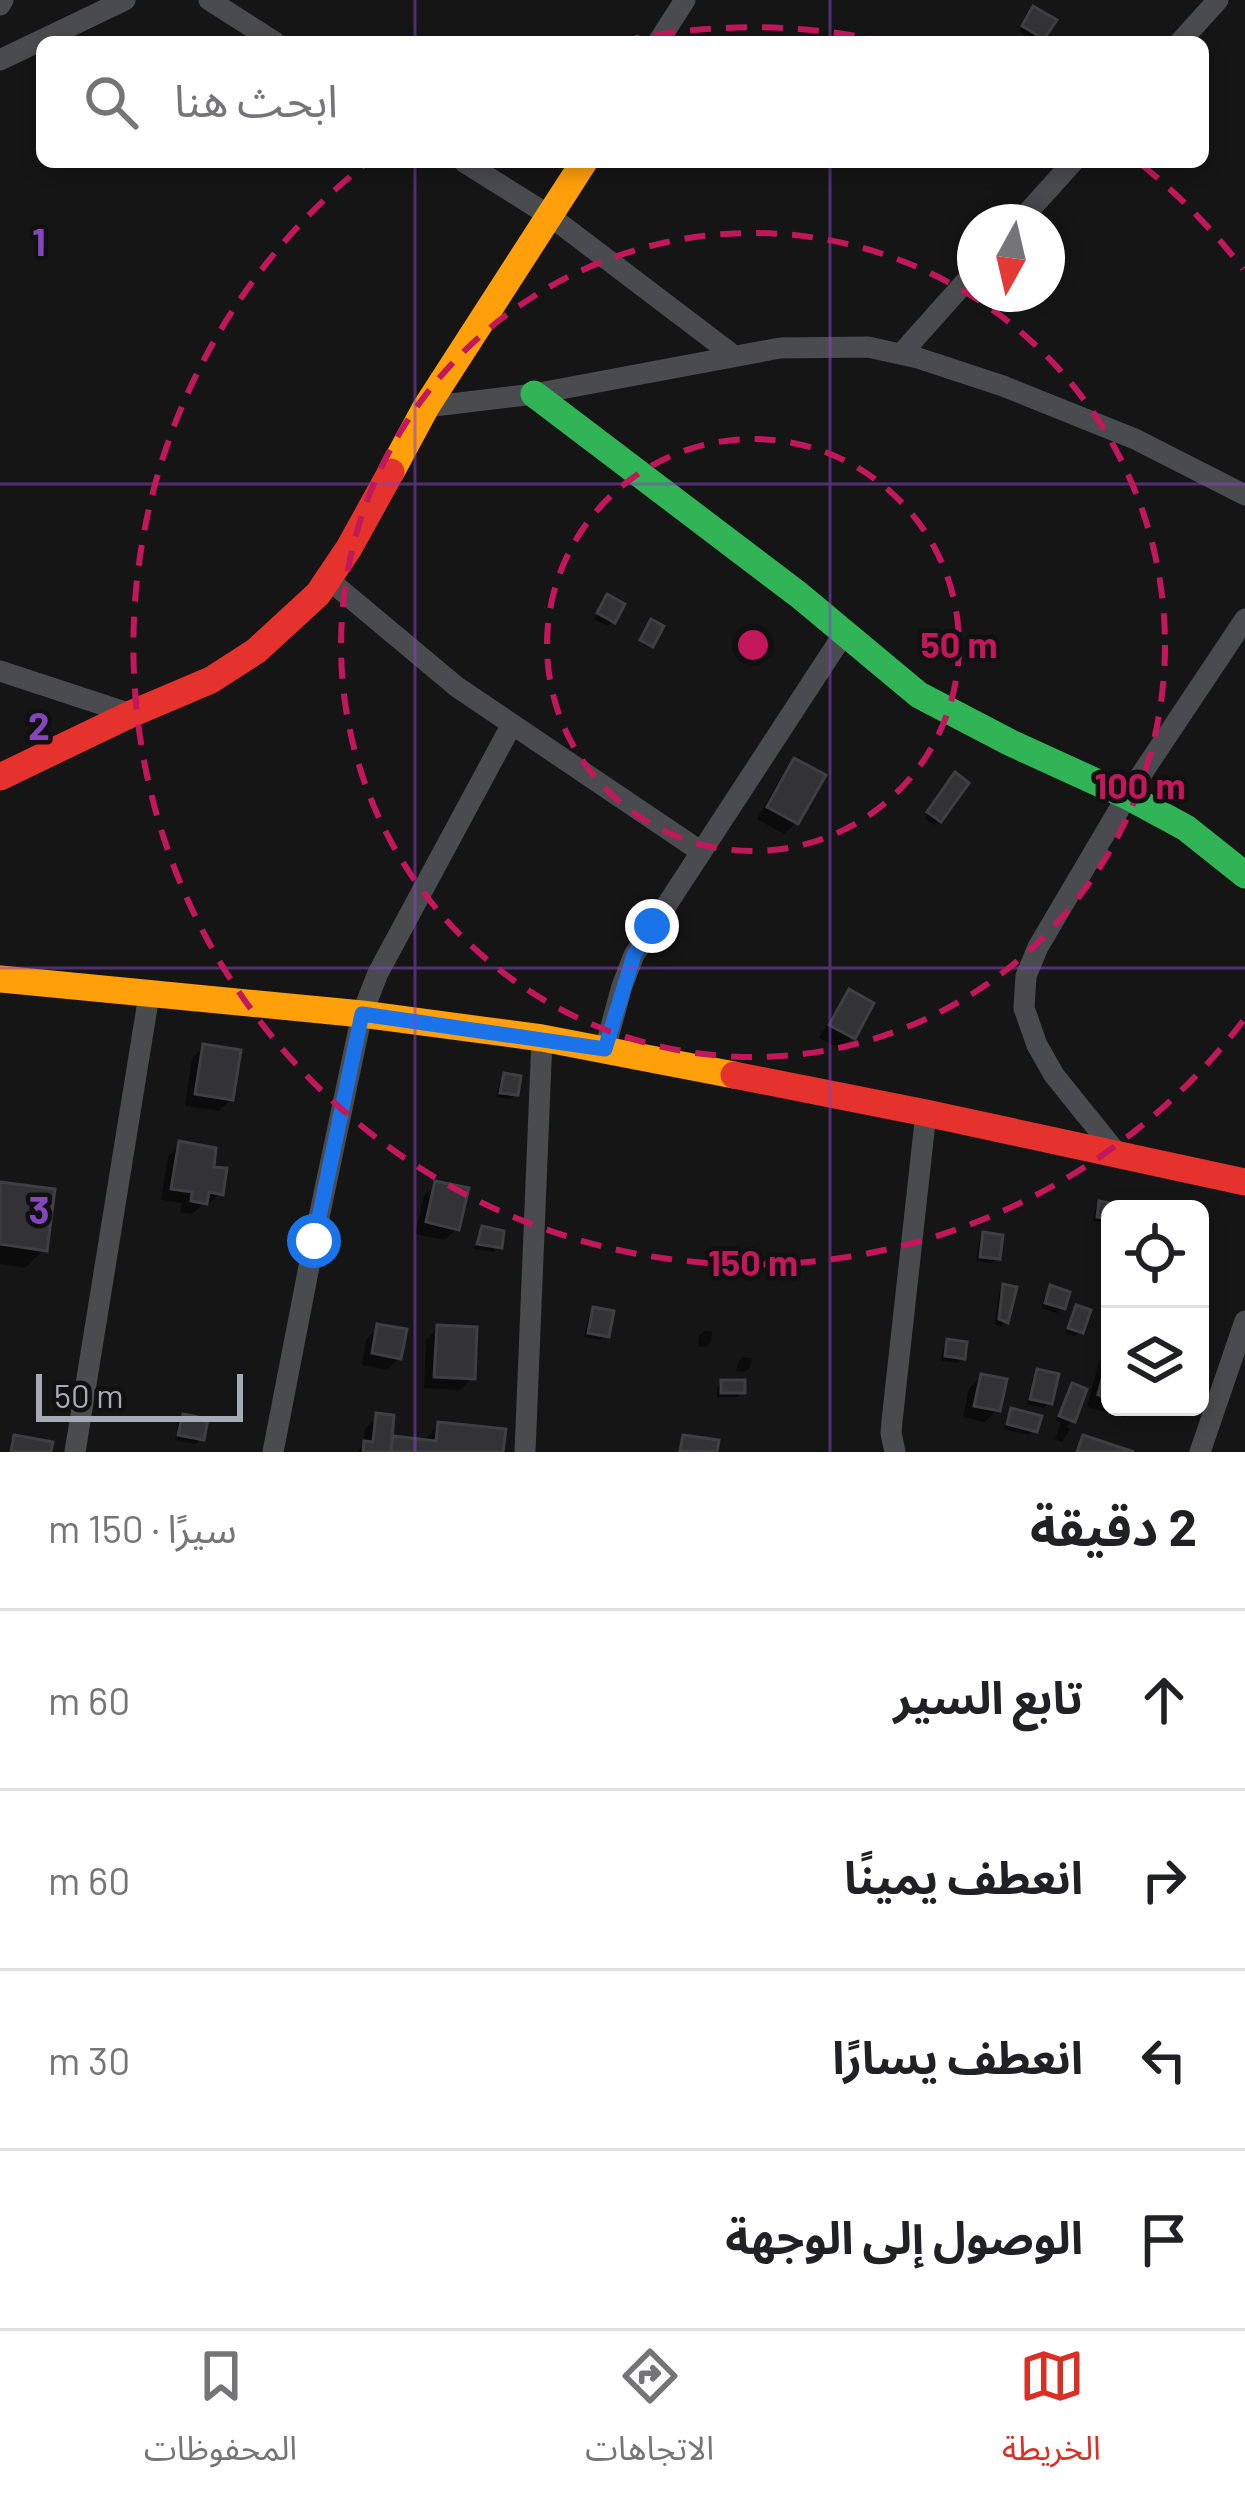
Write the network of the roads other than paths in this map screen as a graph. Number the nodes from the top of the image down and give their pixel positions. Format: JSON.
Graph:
{"nodes":[{"id":1,"x":124,"y":0,"type":"edge"},
{"id":2,"x":209,"y":0,"type":"edge"},
{"id":3,"x":685,"y":0,"type":"edge"},
{"id":4,"x":1218,"y":0,"type":"edge"},
{"id":5,"x":50,"y":36,"type":"edge"},
{"id":6,"x":266,"y":36,"type":"edge"},
{"id":7,"x":662,"y":36,"type":"edge"},
{"id":8,"x":1185,"y":36,"type":"edge"},
{"id":9,"x":36,"y":43,"type":"edge"},
{"id":10,"x":0,"y":60,"type":"edge"},
{"id":11,"x":474,"y":168,"type":"edge"},
{"id":12,"x":580,"y":168,"type":"edge"},
{"id":13,"x":1068,"y":168,"type":"edge"},
{"id":14,"x":1035,"y":204,"type":"edge"},
{"id":15,"x":550,"y":216,"type":"junction"},
{"id":16,"x":957,"y":292,"type":"edge"},
{"id":17,"x":901,"y":354,"type":"junction"},
{"id":18,"x":733,"y":355,"type":"junction"},
{"id":19,"x":534,"y":394,"type":"junction"},
{"id":20,"x":425,"y":406,"type":"junction"},
{"id":21,"x":1245,"y":495,"type":"edge"},
{"id":22,"x":329,"y":580,"type":"junction"},
{"id":23,"x":1245,"y":619,"type":"edge"},
{"id":24,"x":843,"y":634,"type":"junction"},
{"id":25,"x":0,"y":671,"type":"edge"},
{"id":26,"x":131,"y":714,"type":"junction"},
{"id":27,"x":511,"y":725,"type":"junction"},
{"id":28,"x":0,"y":777,"type":"edge"},
{"id":29,"x":1127,"y":796,"type":"junction"},
{"id":30,"x":700,"y":851,"type":"junction"},
{"id":31,"x":1245,"y":875,"type":"edge"},
{"id":32,"x":0,"y":979,"type":"edge"},
{"id":33,"x":149,"y":995,"type":"junction"},
{"id":34,"x":362,"y":1014,"type":"junction"},
{"id":35,"x":542,"y":1038,"type":"junction"},
{"id":36,"x":605,"y":1049,"type":"junction"},
{"id":37,"x":926,"y":1113,"type":"junction"},
{"id":38,"x":1116,"y":1152,"type":"junction"},
{"id":39,"x":1245,"y":1182,"type":"edge"},
{"id":40,"x":1245,"y":1322,"type":"edge"},
{"id":41,"x":75,"y":1452,"type":"edge"},
{"id":42,"x":273,"y":1452,"type":"edge"},
{"id":43,"x":526,"y":1452,"type":"edge"},
{"id":44,"x":896,"y":1452,"type":"edge"},
{"id":45,"x":1200,"y":1452,"type":"edge"}],
"edges":[{"from":1,"to":5,"type":"street"},
{"from":2,"to":6,"type":"street"},
{"from":3,"to":7,"type":"street"},
{"from":4,"to":8,"type":"street"},
{"from":9,"to":10,"type":"street"},
{"from":11,"to":15,"type":"street"},
{"from":12,"to":15,"type":"street"},
{"from":13,"to":14,"type":"street"},
{"from":15,"to":18,"type":"street"},
{"from":15,"to":20,"type":"street"},
{"from":16,"to":17,"type":"street"},
{"from":17,"to":18,"type":"street"},
{"from":17,"to":21,"type":"street"},
{"from":18,"to":19,"type":"street"},
{"from":19,"to":20,"type":"street"},
{"from":19,"to":24,"type":"street"},
{"from":20,"to":22,"type":"street"},
{"from":22,"to":26,"type":"street"},
{"from":22,"to":27,"type":"street"},
{"from":23,"to":29,"type":"street"},
{"from":24,"to":29,"type":"street"},
{"from":24,"to":30,"type":"street"},
{"from":25,"to":26,"type":"street"},
{"from":26,"to":28,"type":"street"},
{"from":27,"to":30,"type":"street"},
{"from":27,"to":34,"type":"street"},
{"from":29,"to":31,"type":"street"},
{"from":29,"to":38,"type":"street"},
{"from":30,"to":36,"type":"street"},
{"from":32,"to":33,"type":"street"},
{"from":33,"to":34,"type":"street"},
{"from":33,"to":41,"type":"street"},
{"from":34,"to":35,"type":"street"},
{"from":34,"to":42,"type":"street"},
{"from":35,"to":36,"type":"street"},
{"from":35,"to":43,"type":"street"},
{"from":36,"to":37,"type":"street"},
{"from":37,"to":38,"type":"street"},
{"from":37,"to":44,"type":"street"},
{"from":38,"to":39,"type":"street"},
{"from":40,"to":45,"type":"street"}]}
